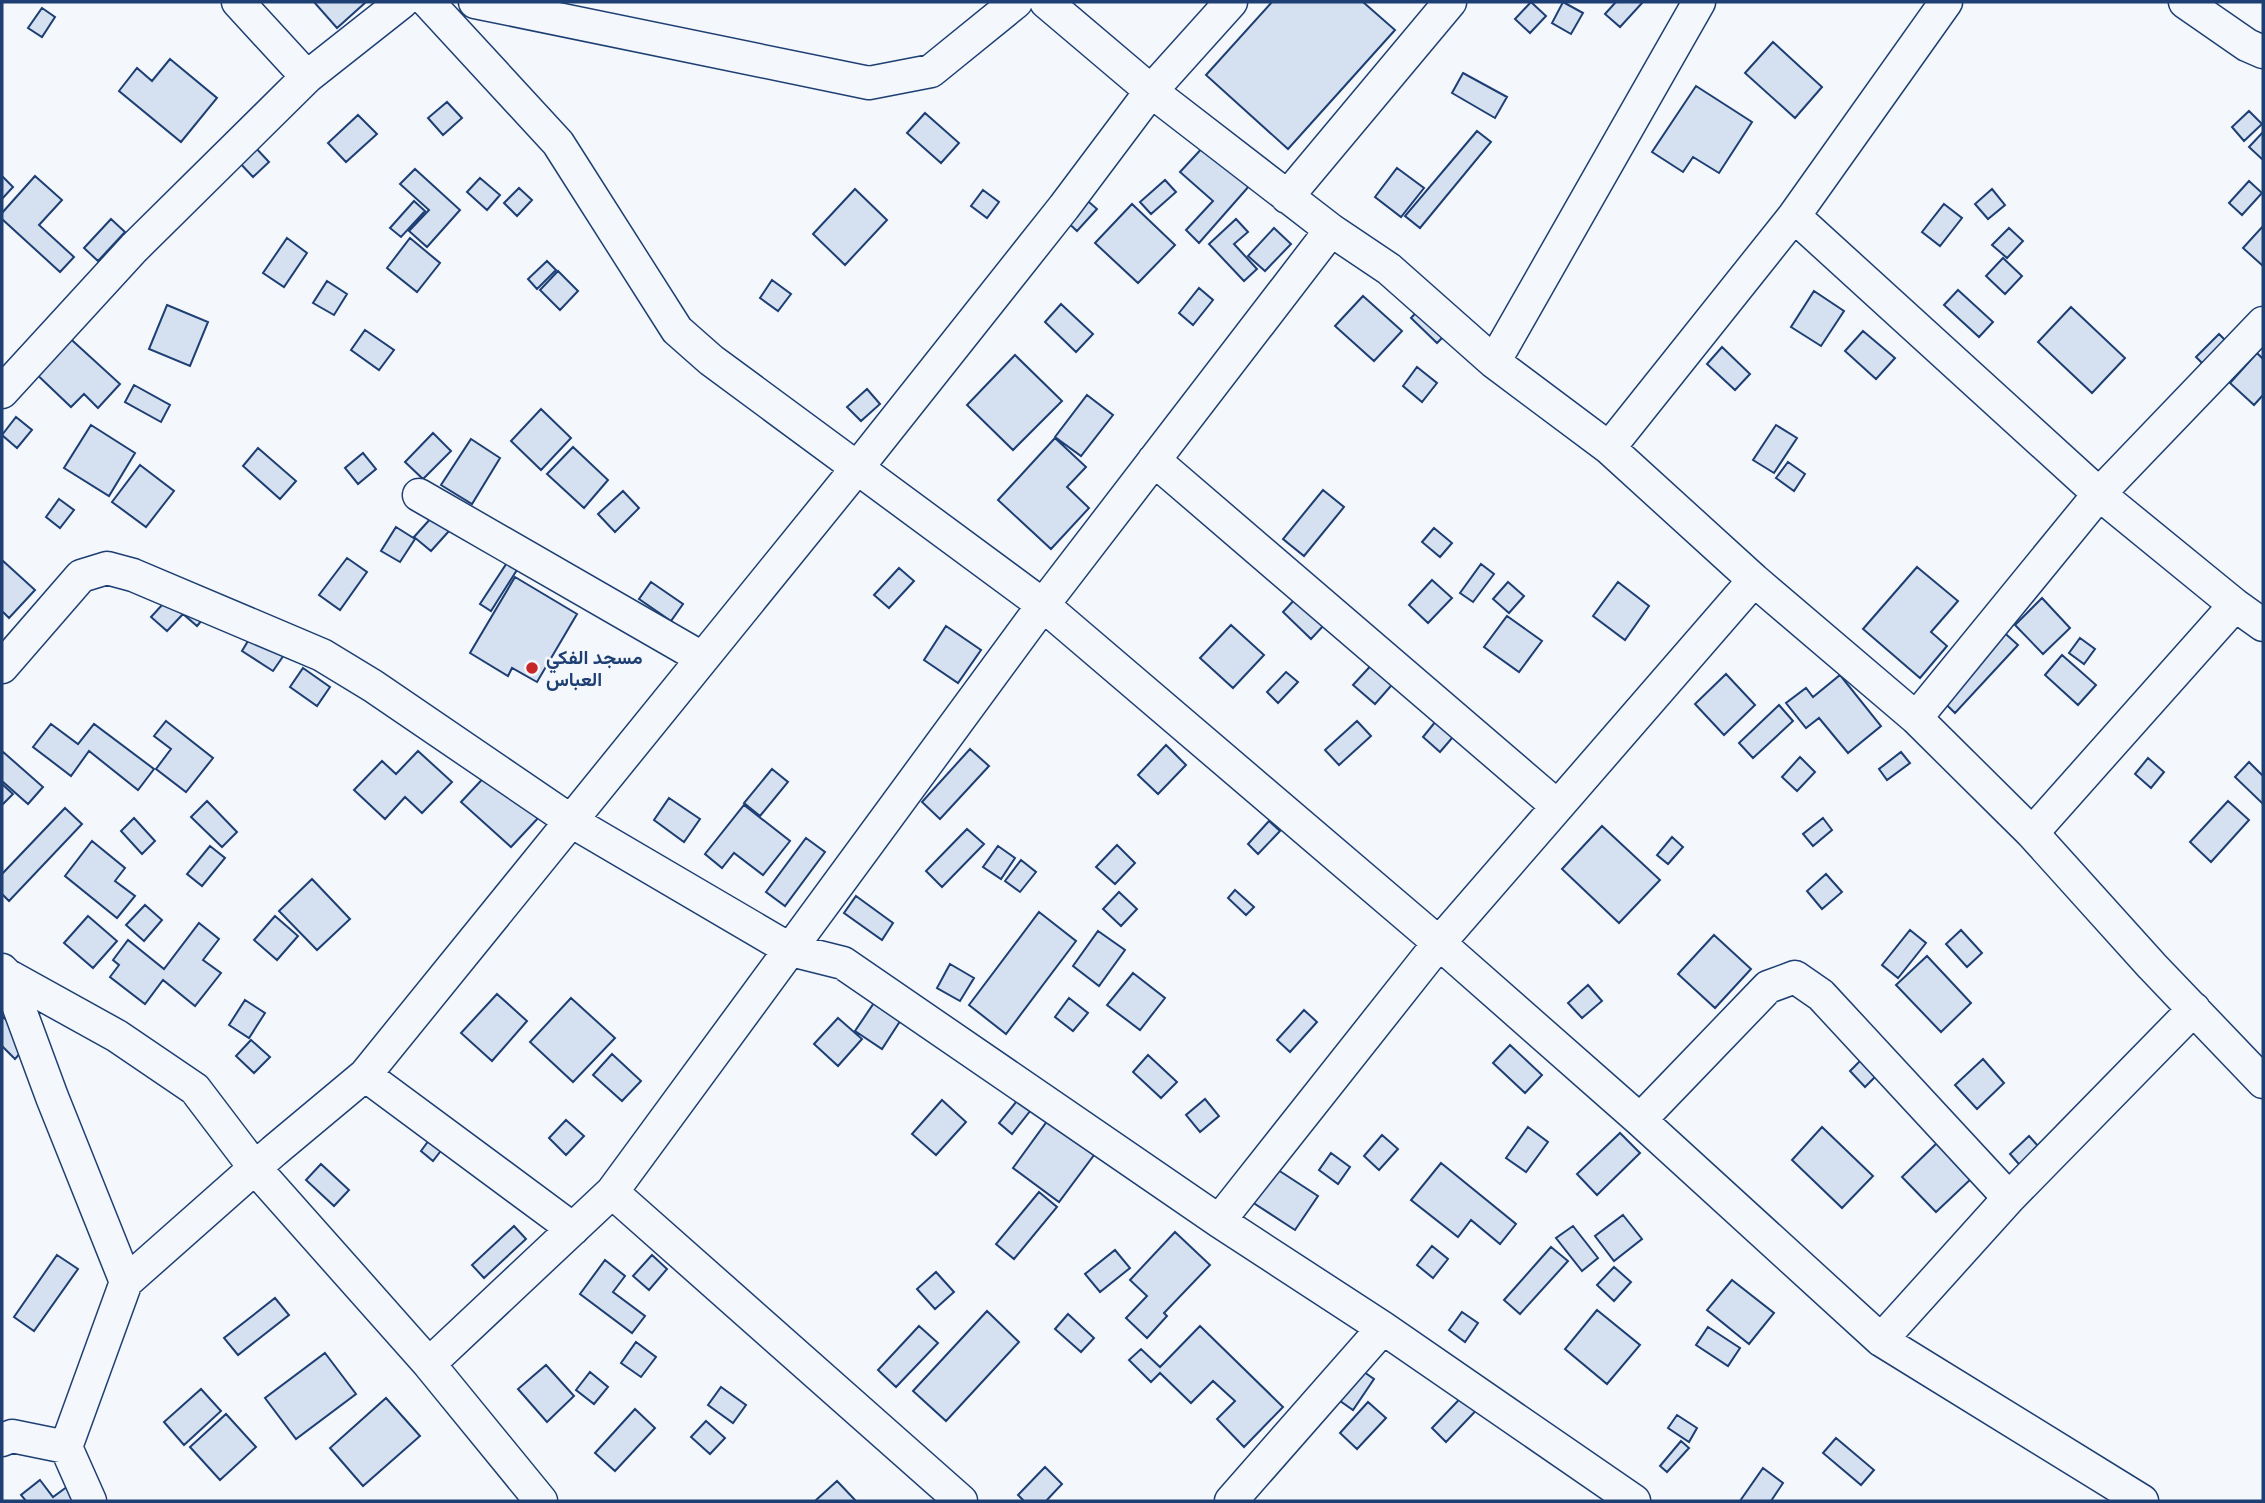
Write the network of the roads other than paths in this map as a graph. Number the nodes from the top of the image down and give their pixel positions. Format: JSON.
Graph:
{"nodes":[{"id":1,"x":238,"y":2,"type":"edge"},
{"id":2,"x":401,"y":2,"type":"edge"},
{"id":3,"x":428,"y":2,"type":"edge"},
{"id":4,"x":475,"y":2,"type":"edge"},
{"id":5,"x":1016,"y":2,"type":"edge"},
{"id":6,"x":1046,"y":2,"type":"edge"},
{"id":7,"x":1231,"y":2,"type":"edge"},
{"id":8,"x":1450,"y":2,"type":"edge"},
{"id":9,"x":1699,"y":2,"type":"edge"},
{"id":10,"x":1946,"y":2,"type":"edge"},
{"id":11,"x":2185,"y":2,"type":"edge"},
{"id":12,"x":2263,"y":52,"type":"edge"},
{"id":13,"x":307,"y":78,"type":"junction"},
{"id":14,"x":1151,"y":92,"type":"junction"},
{"id":15,"x":1287,"y":197,"type":"junction"},
{"id":16,"x":1794,"y":216,"type":"junction"},
{"id":17,"x":1331,"y":230,"type":"junction"},
{"id":18,"x":2263,"y":323,"type":"edge"},
{"id":19,"x":1494,"y":362,"type":"junction"},
{"id":20,"x":2,"y":392,"type":"edge"},
{"id":21,"x":1609,"y":448,"type":"junction"},
{"id":22,"x":1154,"y":460,"type":"junction"},
{"id":23,"x":857,"y":468,"type":"junction"},
{"id":24,"x":2099,"y":494,"type":"junction"},
{"id":25,"x":419,"y":495,"type":"dead end"},
{"id":26,"x":1754,"y":580,"type":"junction"},
{"id":27,"x":1043,"y":605,"type":"junction"},
{"id":28,"x":2235,"y":606,"type":"junction"},
{"id":29,"x":2263,"y":625,"type":"edge"},
{"id":30,"x":702,"y":658,"type":"junction"},
{"id":31,"x":2,"y":667,"type":"edge"},
{"id":32,"x":1916,"y":718,"type":"junction"},
{"id":33,"x":1557,"y":806,"type":"junction"},
{"id":34,"x":571,"y":821,"type":"junction"},
{"id":35,"x":2032,"y":834,"type":"junction"},
{"id":36,"x":1439,"y":943,"type":"junction"},
{"id":37,"x":791,"y":950,"type":"junction"},
{"id":38,"x":4,"y":972,"type":"edge"},
{"id":39,"x":2194,"y":1009,"type":"junction"},
{"id":40,"x":365,"y":1075,"type":"junction"},
{"id":41,"x":2263,"y":1082,"type":"edge"},
{"id":42,"x":1640,"y":1120,"type":"junction"},
{"id":43,"x":255,"y":1168,"type":"junction"},
{"id":44,"x":612,"y":1192,"type":"junction"},
{"id":45,"x":2009,"y":1198,"type":"junction"},
{"id":46,"x":1219,"y":1221,"type":"junction"},
{"id":47,"x":573,"y":1229,"type":"junction"},
{"id":48,"x":126,"y":1282,"type":"junction"},
{"id":49,"x":1383,"y":1328,"type":"junction"},
{"id":50,"x":1881,"y":1340,"type":"junction"},
{"id":51,"x":429,"y":1364,"type":"junction"},
{"id":52,"x":5,"y":1435,"type":"edge"},
{"id":53,"x":66,"y":1447,"type":"junction"},
{"id":54,"x":90,"y":1501,"type":"edge"},
{"id":55,"x":541,"y":1501,"type":"edge"},
{"id":56,"x":961,"y":1501,"type":"edge"},
{"id":57,"x":1231,"y":1501,"type":"edge"},
{"id":58,"x":1634,"y":1501,"type":"edge"},
{"id":59,"x":2142,"y":1501,"type":"edge"}],
"edges":[{"from":1,"to":13,"type":"street"},
{"from":2,"to":13,"type":"street"},
{"from":3,"to":23,"type":"street"},
{"from":4,"to":5,"type":"street"},
{"from":6,"to":14,"type":"street"},
{"from":7,"to":14,"type":"street"},
{"from":8,"to":15,"type":"street"},
{"from":9,"to":19,"type":"street"},
{"from":10,"to":16,"type":"street"},
{"from":11,"to":12,"type":"street"},
{"from":13,"to":20,"type":"street"},
{"from":14,"to":15,"type":"street"},
{"from":14,"to":23,"type":"street"},
{"from":15,"to":17,"type":"street"},
{"from":16,"to":21,"type":"street"},
{"from":16,"to":24,"type":"street"},
{"from":17,"to":19,"type":"street"},
{"from":17,"to":22,"type":"street"},
{"from":18,"to":24,"type":"street"},
{"from":19,"to":21,"type":"street"},
{"from":21,"to":26,"type":"street"},
{"from":22,"to":27,"type":"street"},
{"from":22,"to":33,"type":"street"},
{"from":23,"to":27,"type":"street"},
{"from":23,"to":30,"type":"street"},
{"from":24,"to":28,"type":"street"},
{"from":24,"to":32,"type":"street"},
{"from":25,"to":30,"type":"street"},
{"from":26,"to":32,"type":"street"},
{"from":26,"to":33,"type":"street"},
{"from":27,"to":36,"type":"street"},
{"from":27,"to":37,"type":"street"},
{"from":28,"to":29,"type":"street"},
{"from":28,"to":35,"type":"street"},
{"from":30,"to":34,"type":"street"},
{"from":31,"to":34,"type":"street"},
{"from":32,"to":35,"type":"street"},
{"from":33,"to":36,"type":"street"},
{"from":34,"to":37,"type":"street"},
{"from":34,"to":40,"type":"street"},
{"from":35,"to":39,"type":"street"},
{"from":36,"to":42,"type":"street"},
{"from":36,"to":46,"type":"street"},
{"from":37,"to":44,"type":"street"},
{"from":37,"to":46,"type":"street"},
{"from":38,"to":43,"type":"street"},
{"from":38,"to":48,"type":"street"},
{"from":39,"to":41,"type":"street"},
{"from":39,"to":45,"type":"street"},
{"from":40,"to":43,"type":"street"},
{"from":40,"to":47,"type":"street"},
{"from":42,"to":45,"type":"street"},
{"from":42,"to":50,"type":"street"},
{"from":43,"to":48,"type":"street"},
{"from":43,"to":51,"type":"street"},
{"from":44,"to":47,"type":"street"},
{"from":44,"to":56,"type":"street"},
{"from":45,"to":50,"type":"street"},
{"from":46,"to":49,"type":"street"},
{"from":47,"to":51,"type":"street"},
{"from":48,"to":53,"type":"street"},
{"from":49,"to":57,"type":"street"},
{"from":49,"to":58,"type":"street"},
{"from":50,"to":59,"type":"street"},
{"from":51,"to":55,"type":"street"},
{"from":52,"to":53,"type":"street"},
{"from":53,"to":54,"type":"street"}]}
